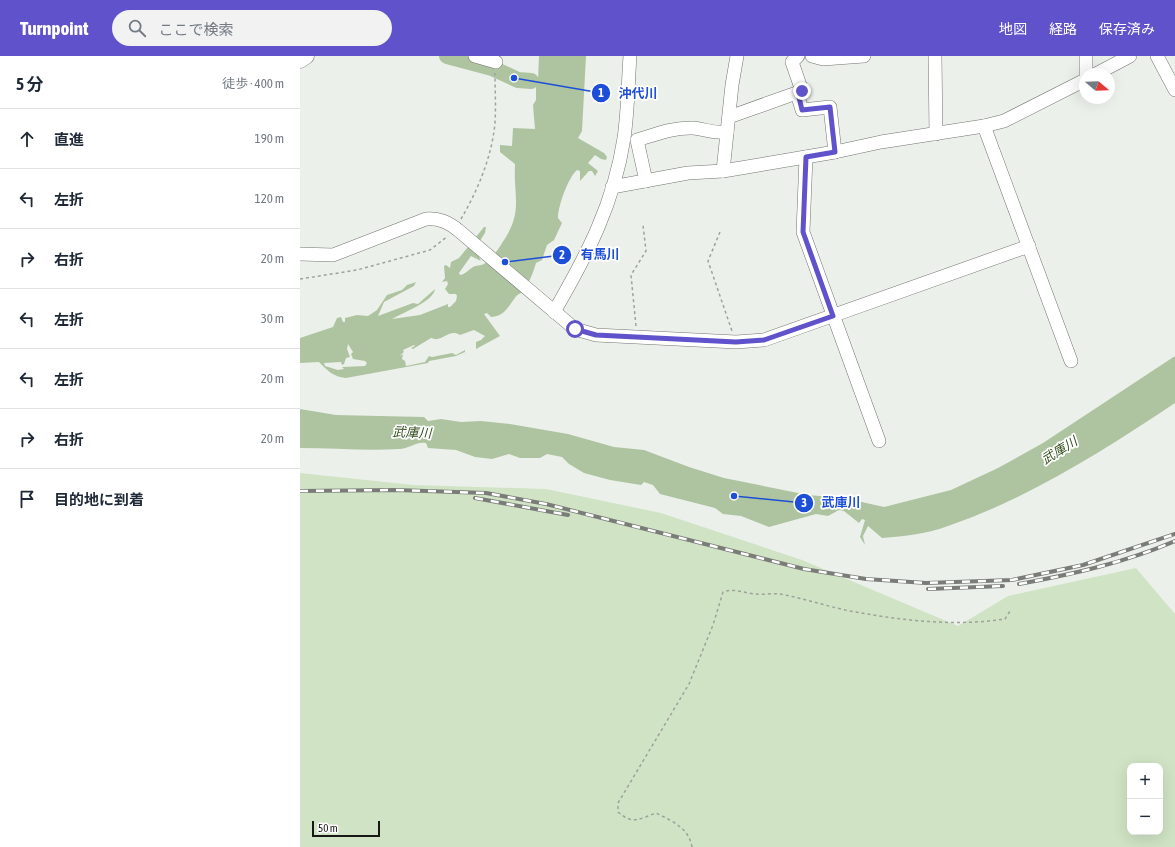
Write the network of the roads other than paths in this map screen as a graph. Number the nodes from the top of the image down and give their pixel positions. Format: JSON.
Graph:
{"nodes":[{"id":1,"x":306,"y":56,"type":"edge"},
{"id":2,"x":475,"y":56,"type":"edge"},
{"id":3,"x":630,"y":56,"type":"edge"},
{"id":4,"x":737,"y":56,"type":"edge"},
{"id":5,"x":797,"y":56,"type":"edge"},
{"id":6,"x":812,"y":56,"type":"edge"},
{"id":7,"x":864,"y":56,"type":"edge"},
{"id":8,"x":926,"y":56,"type":"edge"},
{"id":9,"x":935,"y":56,"type":"edge"},
{"id":10,"x":1086,"y":56,"type":"edge"},
{"id":11,"x":1130,"y":56,"type":"edge"},
{"id":12,"x":1156,"y":56,"type":"edge"},
{"id":13,"x":300,"y":60,"type":"edge"},
{"id":14,"x":496,"y":67,"type":"road end"},
{"id":15,"x":1086,"y":68,"type":"edge"},
{"id":16,"x":1107,"y":68,"type":"edge"},
{"id":17,"x":1079,"y":83,"type":"edge"},
{"id":18,"x":1175,"y":90,"type":"edge"},
{"id":19,"x":798,"y":93,"type":"junction"},
{"id":20,"x":729,"y":117,"type":"junction"},
{"id":21,"x":984,"y":126,"type":"junction"},
{"id":22,"x":727,"y":132,"type":"junction"},
{"id":23,"x":936,"y":134,"type":"junction"},
{"id":24,"x":835,"y":152,"type":"junction"},
{"id":25,"x":806,"y":157,"type":"junction"},
{"id":26,"x":723,"y":171,"type":"junction"},
{"id":27,"x":646,"y":181,"type":"junction"},
{"id":28,"x":612,"y":187,"type":"junction"},
{"id":29,"x":1029,"y":246,"type":"junction"},
{"id":30,"x":300,"y":254,"type":"edge"},
{"id":31,"x":551,"y":309,"type":"junction"},
{"id":32,"x":833,"y":316,"type":"junction"},
{"id":33,"x":1071,"y":361,"type":"dead end"},
{"id":34,"x":879,"y":441,"type":"dead end"}],
"edges":[{"from":1,"to":13,"type":"main road"},
{"from":2,"to":14,"type":"street"},
{"from":3,"to":28,"type":"street"},
{"from":4,"to":20,"type":"street"},
{"from":5,"to":19,"type":"street"},
{"from":6,"to":7,"type":"street"},
{"from":8,"to":9,"type":"street"},
{"from":9,"to":23,"type":"street"},
{"from":10,"to":15,"type":"street"},
{"from":11,"to":16,"type":"street"},
{"from":12,"to":18,"type":"street"},
{"from":17,"to":21,"type":"street"},
{"from":19,"to":20,"type":"street"},
{"from":19,"to":24,"type":"street"},
{"from":20,"to":22,"type":"street"},
{"from":21,"to":23,"type":"street"},
{"from":21,"to":29,"type":"street"},
{"from":22,"to":26,"type":"street"},
{"from":22,"to":27,"type":"street"},
{"from":23,"to":24,"type":"street"},
{"from":24,"to":25,"type":"street"},
{"from":25,"to":26,"type":"street"},
{"from":25,"to":32,"type":"street"},
{"from":26,"to":27,"type":"street"},
{"from":27,"to":28,"type":"street"},
{"from":28,"to":31,"type":"street"},
{"from":29,"to":32,"type":"street"},
{"from":29,"to":33,"type":"street"},
{"from":30,"to":31,"type":"street"},
{"from":31,"to":32,"type":"street"},
{"from":32,"to":34,"type":"street"}]}
